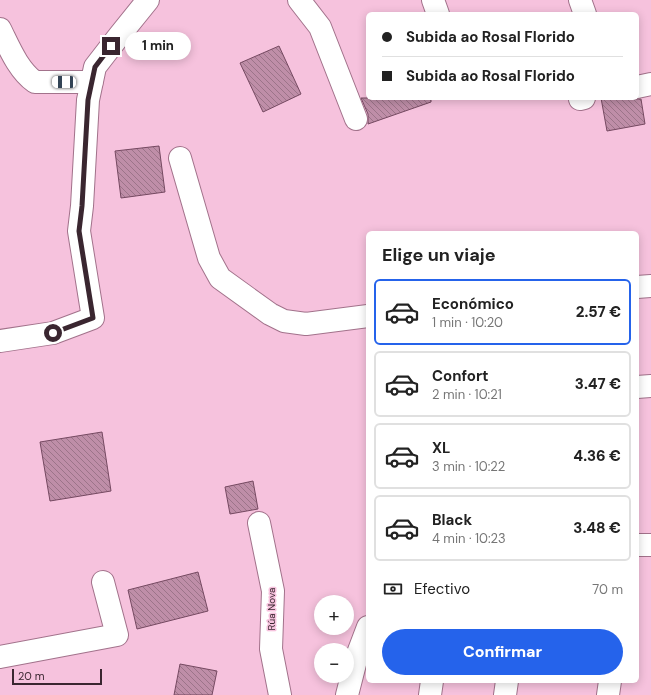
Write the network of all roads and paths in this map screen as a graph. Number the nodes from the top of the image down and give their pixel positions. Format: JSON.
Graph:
{"nodes":[{"id":1,"x":148,"y":0,"type":"edge"},
{"id":2,"x":299,"y":0,"type":"edge"},
{"id":3,"x":433,"y":0,"type":"edge"},
{"id":4,"x":580,"y":0,"type":"edge"},
{"id":5,"x":437,"y":12,"type":"edge"},
{"id":6,"x":584,"y":12,"type":"edge"},
{"id":7,"x":0,"y":29,"type":"edge"},
{"id":8,"x":92,"y":82,"type":"junction"},
{"id":9,"x":651,"y":84,"type":"edge"},
{"id":10,"x":639,"y":87,"type":"edge"},
{"id":11,"x":356,"y":120,"type":"dead end"},
{"id":12,"x":180,"y":158,"type":"dead end"},
{"id":13,"x":651,"y":286,"type":"edge"},
{"id":14,"x":639,"y":287,"type":"edge"},
{"id":15,"x":366,"y":316,"type":"edge"},
{"id":16,"x":0,"y":341,"type":"edge"},
{"id":17,"x":651,"y":386,"type":"edge"},
{"id":18,"x":639,"y":387,"type":"edge"},
{"id":19,"x":259,"y":523,"type":"dead end"},
{"id":20,"x":639,"y":545,"type":"edge"},
{"id":21,"x":651,"y":545,"type":"edge"},
{"id":22,"x":103,"y":582,"type":"dead end"},
{"id":23,"x":366,"y":632,"type":"edge"},
{"id":24,"x":0,"y":657,"type":"edge"},
{"id":25,"x":432,"y":683,"type":"edge"},
{"id":26,"x":507,"y":683,"type":"edge"},
{"id":27,"x":610,"y":683,"type":"edge"},
{"id":28,"x":280,"y":695,"type":"edge"},
{"id":29,"x":347,"y":695,"type":"edge"},
{"id":30,"x":430,"y":695,"type":"edge"},
{"id":31,"x":505,"y":695,"type":"edge"},
{"id":32,"x":608,"y":695,"type":"edge"}],
"edges":[{"from":1,"to":8,"type":"street"},
{"from":2,"to":11,"type":"street"},
{"from":3,"to":5,"type":"street"},
{"from":4,"to":6,"type":"street"},
{"from":7,"to":8,"type":"street"},
{"from":8,"to":16,"type":"street"},
{"from":9,"to":10,"type":"street"},
{"from":12,"to":15,"type":"street"},
{"from":13,"to":14,"type":"street"},
{"from":17,"to":18,"type":"street"},
{"from":19,"to":28,"type":"street","name":"Rúa Nova"},
{"from":20,"to":21,"type":"street"},
{"from":22,"to":24,"type":"street"},
{"from":23,"to":29,"type":"street"},
{"from":25,"to":30,"type":"street"},
{"from":26,"to":31,"type":"street"},
{"from":27,"to":32,"type":"street"}]}
